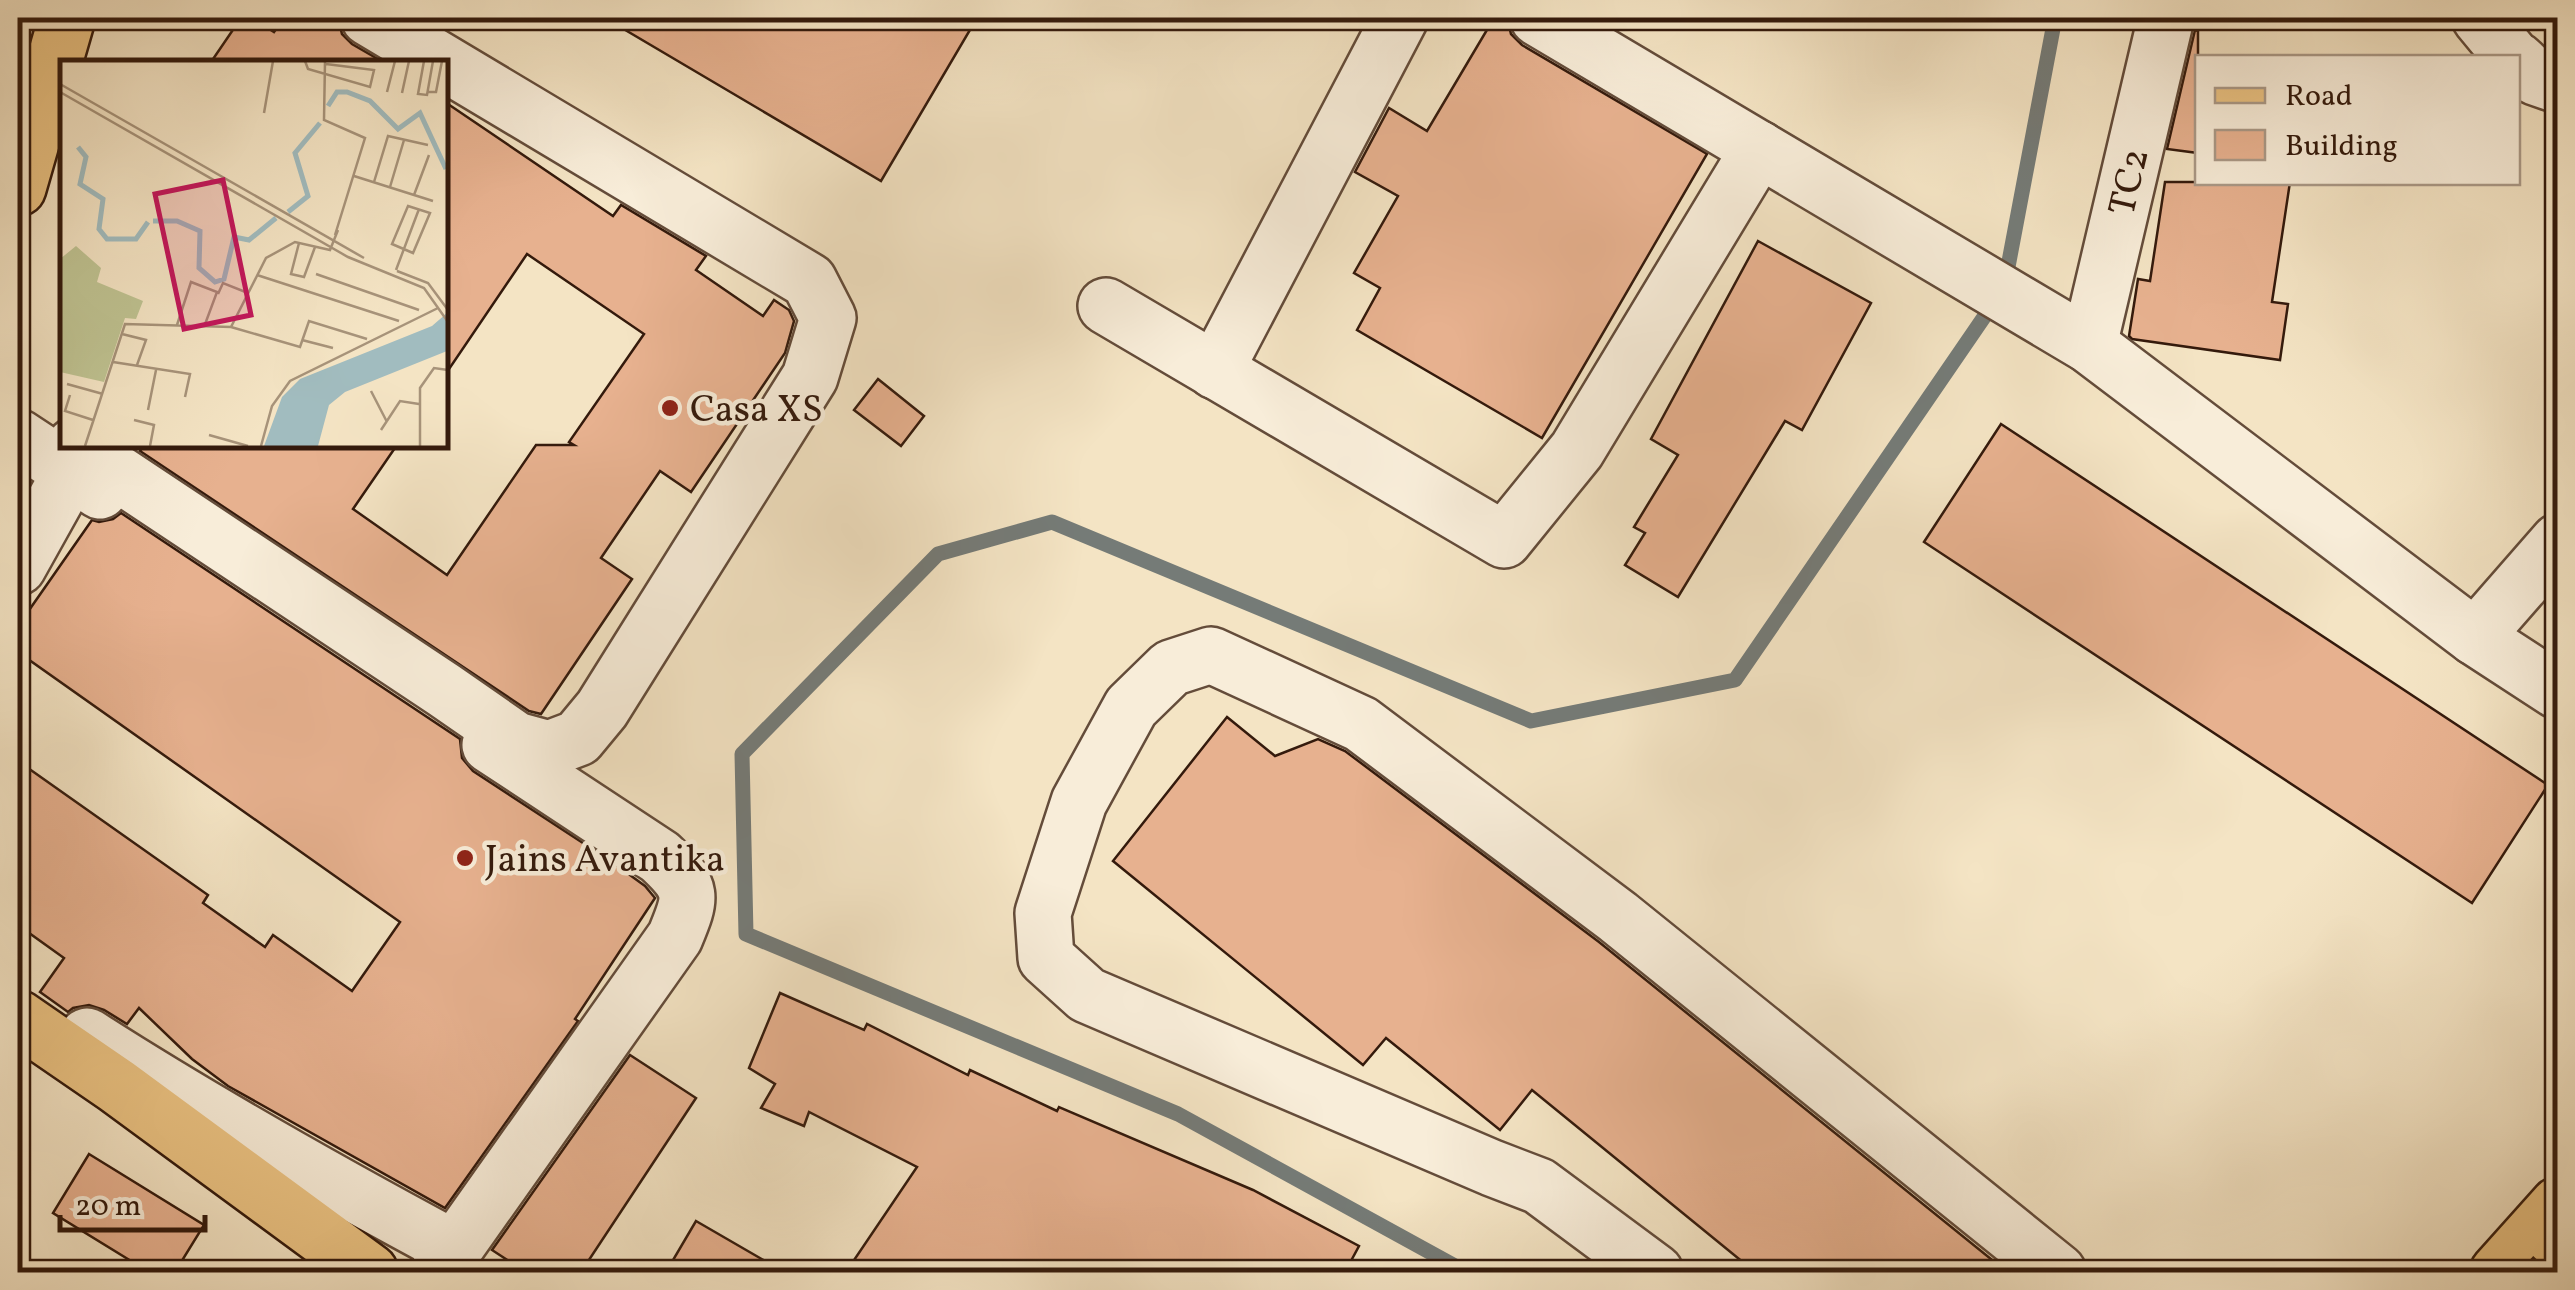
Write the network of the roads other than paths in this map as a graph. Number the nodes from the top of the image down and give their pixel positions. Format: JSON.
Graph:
{"nodes":[{"id":1,"x":67,"y":18,"type":"edge"},
{"id":2,"x":369,"y":18,"type":"edge"},
{"id":3,"x":1400,"y":18,"type":"edge"},
{"id":4,"x":1538,"y":18,"type":"edge"},
{"id":5,"x":2166,"y":18,"type":"edge"},
{"id":6,"x":2480,"y":18,"type":"edge"},
{"id":7,"x":2511,"y":55,"type":"edge"},
{"id":8,"x":439,"y":60,"type":"edge"},
{"id":9,"x":2520,"y":64,"type":"edge"},
{"id":10,"x":448,"y":65,"type":"edge"},
{"id":11,"x":2558,"y":85,"type":"edge"},
{"id":12,"x":26,"y":129,"type":"edge"},
{"id":13,"x":1759,"y":149,"type":"junction"},
{"id":14,"x":18,"y":188,"type":"edge"},
{"id":15,"x":1106,"y":306,"type":"dead end"},
{"id":16,"x":2088,"y":345,"type":"junction"},
{"id":17,"x":1215,"y":370,"type":"junction"},
{"id":18,"x":18,"y":407,"type":"edge"},
{"id":19,"x":18,"y":437,"type":"edge"},
{"id":20,"x":60,"y":443,"type":"edge"},
{"id":21,"x":69,"y":451,"type":"edge"},
{"id":22,"x":2558,"y":542,"type":"edge"},
{"id":23,"x":18,"y":567,"type":"edge"},
{"id":24,"x":2475,"y":638,"type":"junction"},
{"id":25,"x":2558,"y":690,"type":"edge"},
{"id":26,"x":18,"y":991,"type":"edge"},
{"id":27,"x":18,"y":1018,"type":"edge"},
{"id":28,"x":2558,"y":1206,"type":"edge"},
{"id":29,"x":446,"y":1261,"type":"edge"},
{"id":30,"x":370,"y":1272,"type":"edge"},
{"id":31,"x":1654,"y":1272,"type":"edge"},
{"id":32,"x":2058,"y":1272,"type":"edge"},
{"id":33,"x":2498,"y":1272,"type":"edge"}],
"edges":[{"from":1,"to":12,"type":"main road"},
{"from":2,"to":8,"type":"street"},
{"from":3,"to":17,"type":"street"},
{"from":4,"to":13,"type":"street"},
{"from":5,"to":16,"type":"street","name":"TC2"},
{"from":6,"to":7,"type":"street"},
{"from":9,"to":11,"type":"street"},
{"from":10,"to":21,"type":"street"},
{"from":12,"to":14,"type":"main road"},
{"from":13,"to":16,"type":"street"},
{"from":13,"to":17,"type":"street"},
{"from":15,"to":17,"type":"street"},
{"from":16,"to":24,"type":"street"},
{"from":18,"to":20,"type":"street"},
{"from":19,"to":21,"type":"street"},
{"from":21,"to":23,"type":"street"},
{"from":21,"to":29,"type":"street"},
{"from":22,"to":24,"type":"street"},
{"from":24,"to":25,"type":"street"},
{"from":26,"to":29,"type":"street"},
{"from":27,"to":30,"type":"main road"},
{"from":28,"to":33,"type":"main road"},
{"from":31,"to":32,"type":"street"}]}
